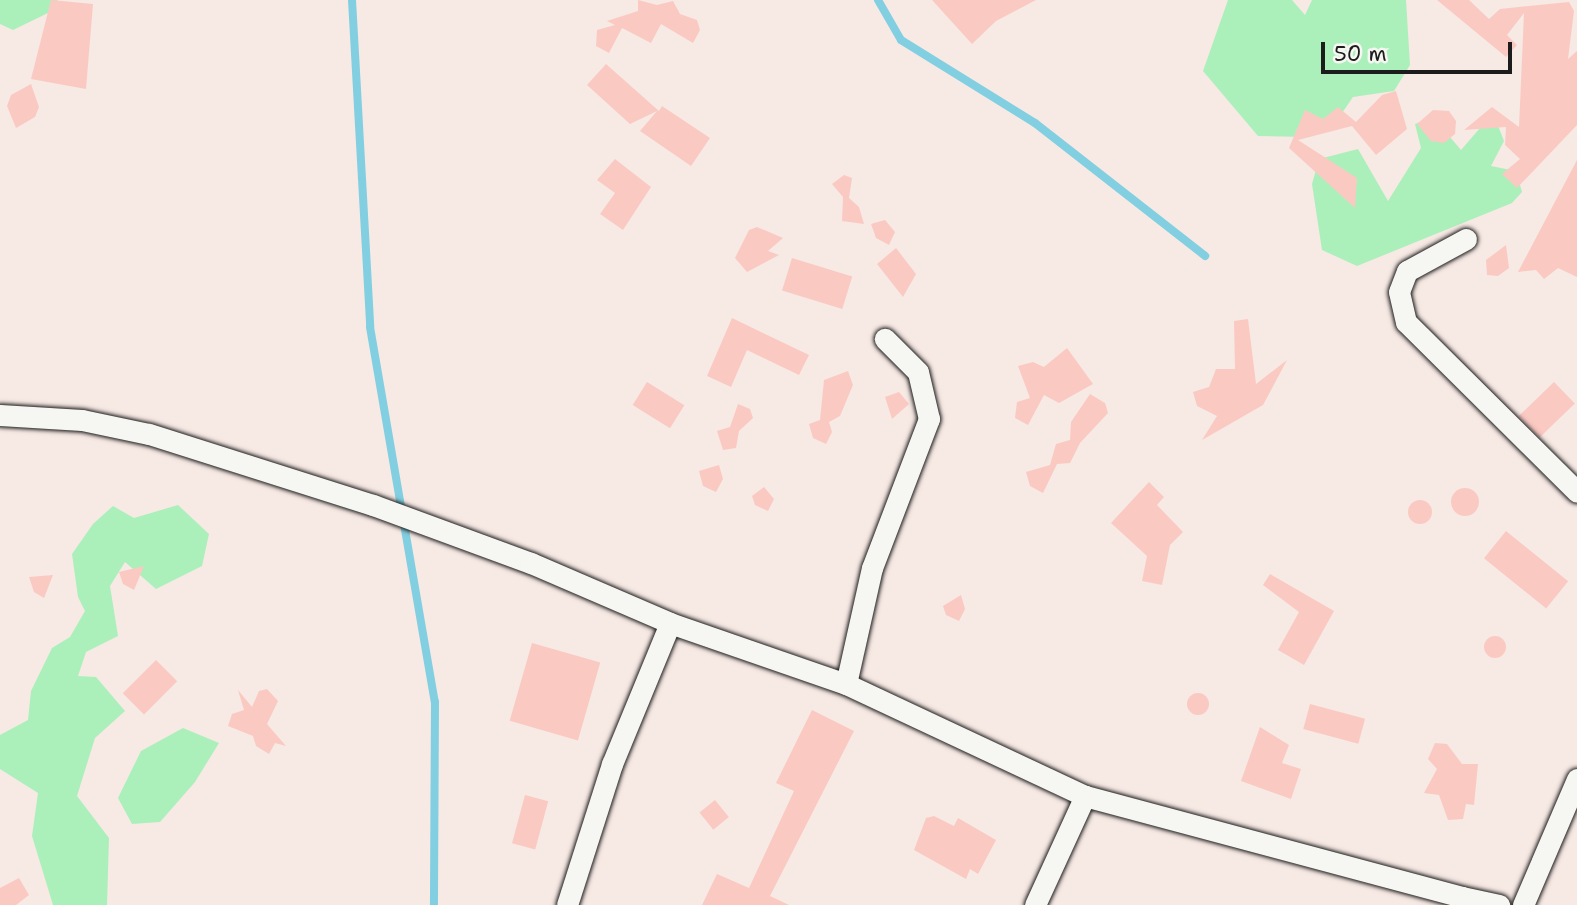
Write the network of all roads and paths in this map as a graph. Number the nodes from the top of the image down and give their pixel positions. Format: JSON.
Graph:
{"nodes":[{"id":1,"x":1466,"y":240,"type":"dead end"},
{"id":2,"x":885,"y":339,"type":"dead end"},
{"id":3,"x":0,"y":415,"type":"edge"},
{"id":4,"x":1577,"y":492,"type":"edge"},
{"id":5,"x":670,"y":623,"type":"junction"},
{"id":6,"x":846,"y":684,"type":"junction"},
{"id":7,"x":1577,"y":779,"type":"edge"},
{"id":8,"x":1085,"y":796,"type":"junction"},
{"id":9,"x":1464,"y":901,"type":"edge"},
{"id":10,"x":567,"y":905,"type":"edge"},
{"id":11,"x":1035,"y":905,"type":"edge"},
{"id":12,"x":1499,"y":905,"type":"edge"},
{"id":13,"x":1523,"y":905,"type":"edge"}],
"edges":[{"from":1,"to":4,"type":"street"},
{"from":2,"to":6,"type":"street"},
{"from":3,"to":5,"type":"street"},
{"from":5,"to":6,"type":"street"},
{"from":5,"to":10,"type":"street"},
{"from":6,"to":8,"type":"street"},
{"from":7,"to":13,"type":"street"},
{"from":8,"to":9,"type":"street"},
{"from":8,"to":11,"type":"street"},
{"from":9,"to":12,"type":"street"}]}
